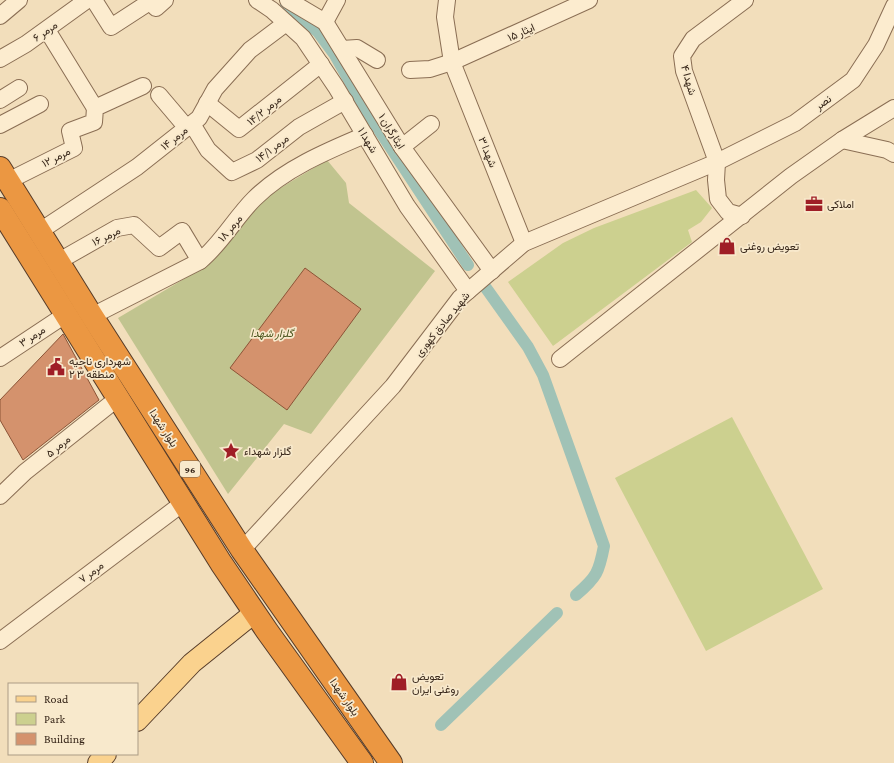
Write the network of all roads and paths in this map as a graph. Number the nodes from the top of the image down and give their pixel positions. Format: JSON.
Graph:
{"nodes":[{"id":1,"x":19,"y":0,"type":"edge"},
{"id":2,"x":87,"y":0,"type":"edge"},
{"id":3,"x":94,"y":0,"type":"edge"},
{"id":4,"x":155,"y":0,"type":"edge"},
{"id":5,"x":257,"y":0,"type":"edge"},
{"id":6,"x":288,"y":0,"type":"edge"},
{"id":7,"x":337,"y":0,"type":"edge"},
{"id":8,"x":447,"y":0,"type":"edge"},
{"id":9,"x":589,"y":0,"type":"edge"},
{"id":10,"x":745,"y":0,"type":"edge"},
{"id":11,"x":894,"y":6,"type":"edge"},
{"id":12,"x":0,"y":16,"type":"edge"},
{"id":13,"x":325,"y":22,"type":"junction"},
{"id":14,"x":286,"y":23,"type":"junction"},
{"id":15,"x":47,"y":30,"type":"junction"},
{"id":16,"x":342,"y":49,"type":"junction"},
{"id":17,"x":0,"y":59,"type":"edge"},
{"id":18,"x":377,"y":60,"type":"dead end"},
{"id":19,"x":452,"y":62,"type":"junction"},
{"id":20,"x":321,"y":64,"type":"junction"},
{"id":21,"x":410,"y":70,"type":"dead end"},
{"id":22,"x":143,"y":86,"type":"dead end"},
{"id":23,"x":19,"y":88,"type":"dead end"},
{"id":24,"x":159,"y":94,"type":"dead end"},
{"id":25,"x":0,"y":100,"type":"edge"},
{"id":26,"x":344,"y":101,"type":"junction"},
{"id":27,"x":40,"y":104,"type":"dead end"},
{"id":28,"x":207,"y":104,"type":"junction"},
{"id":29,"x":95,"y":108,"type":"junction"},
{"id":30,"x":894,"y":108,"type":"edge"},
{"id":31,"x":431,"y":124,"type":"dead end"},
{"id":32,"x":0,"y":125,"type":"edge"},
{"id":33,"x":189,"y":126,"type":"junction"},
{"id":34,"x":365,"y":135,"type":"junction"},
{"id":35,"x":842,"y":140,"type":"junction"},
{"id":36,"x":402,"y":147,"type":"junction"},
{"id":37,"x":894,"y":154,"type":"edge"},
{"id":38,"x":717,"y":162,"type":"junction"},
{"id":39,"x":4,"y":174,"type":"edge"},
{"id":40,"x":0,"y":208,"type":"edge"},
{"id":41,"x":742,"y":216,"type":"junction"},
{"id":42,"x":40,"y":231,"type":"junction"},
{"id":43,"x":524,"y":243,"type":"junction"},
{"id":44,"x":59,"y":261,"type":"junction"},
{"id":45,"x":200,"y":261,"type":"junction"},
{"id":46,"x":492,"y":271,"type":"junction"},
{"id":47,"x":468,"y":291,"type":"junction"},
{"id":48,"x":65,"y":315,"type":"junction"},
{"id":49,"x":92,"y":316,"type":"junction"},
{"id":50,"x":0,"y":358,"type":"edge"},
{"id":51,"x":560,"y":359,"type":"dead end"},
{"id":52,"x":118,"y":398,"type":"junction"},
{"id":53,"x":0,"y":496,"type":"edge"},
{"id":54,"x":182,"y":503,"type":"junction"},
{"id":55,"x":242,"y":550,"type":"junction"},
{"id":56,"x":254,"y":613,"type":"junction"},
{"id":57,"x":0,"y":641,"type":"edge"},
{"id":58,"x":138,"y":720,"type":"edge"},
{"id":59,"x":105,"y":755,"type":"edge"},
{"id":60,"x":98,"y":763,"type":"edge"},
{"id":61,"x":362,"y":763,"type":"edge"},
{"id":62,"x":391,"y":763,"type":"edge"}],
"edges":[{"from":1,"to":12,"type":"street"},
{"from":2,"to":15,"type":"street","name":"مرمر ۶"},
{"from":3,"to":4,"type":"street"},
{"from":5,"to":14,"type":"street","name":"شهدا ۱"},
{"from":6,"to":13,"type":"street","name":"ایثارگران ۱"},
{"from":7,"to":13,"type":"street"},
{"from":8,"to":19,"type":"street","name":"شهدا ۳"},
{"from":9,"to":19,"type":"street","name":"ایثار ۱۵"},
{"from":10,"to":38,"type":"street","name":"شهدا ۴"},
{"from":11,"to":38,"type":"street","name":"نصر"},
{"from":13,"to":16,"type":"street","name":"ایثارگران ۱"},
{"from":14,"to":20,"type":"street","name":"شهدا ۱"},
{"from":14,"to":28,"type":"street","name":"مرمر ۱۴"},
{"from":15,"to":17,"type":"street","name":"مرمر ۶"},
{"from":15,"to":29,"type":"street"},
{"from":16,"to":18,"type":"street"},
{"from":16,"to":36,"type":"street","name":"ایثارگران ۱"},
{"from":19,"to":21,"type":"street","name":"ایثار ۱۵"},
{"from":19,"to":43,"type":"street","name":"شهدا ۳"},
{"from":20,"to":26,"type":"street","name":"شهدا ۱"},
{"from":20,"to":28,"type":"street","name":"مرمر ۱۴/۲"},
{"from":22,"to":29,"type":"street"},
{"from":23,"to":25,"type":"street"},
{"from":24,"to":33,"type":"street"},
{"from":26,"to":33,"type":"street","name":"مرمر ۱۴/۱"},
{"from":26,"to":34,"type":"street","name":"شهدا ۱"},
{"from":27,"to":32,"type":"street"},
{"from":28,"to":33,"type":"street","name":"مرمر ۱۴"},
{"from":29,"to":39,"type":"street","name":"مرمر ۱۲"},
{"from":30,"to":35,"type":"street"},
{"from":31,"to":36,"type":"street"},
{"from":33,"to":42,"type":"street","name":"مرمر ۱۴"},
{"from":34,"to":45,"type":"street","name":"مرمر ۱۸"},
{"from":34,"to":47,"type":"street","name":"شهدا ۱"},
{"from":35,"to":37,"type":"street"},
{"from":35,"to":41,"type":"street"},
{"from":36,"to":46,"type":"street","name":"ایثارگران ۱"},
{"from":38,"to":41,"type":"street"},
{"from":38,"to":43,"type":"street","name":"شهید صادق کهوری"},
{"from":39,"to":42,"type":"highway","name":"بلوار شهدا","number":"96"},
{"from":40,"to":48,"type":"highway","number":"96"},
{"from":41,"to":51,"type":"street"},
{"from":42,"to":44,"type":"highway","name":"بلوار شهدا","number":"96"},
{"from":43,"to":46,"type":"street","name":"شهید صادق کهوری"},
{"from":44,"to":45,"type":"street","name":"مرمر ۱۶"},
{"from":44,"to":49,"type":"highway","name":"بلوار شهدا","number":"96"},
{"from":45,"to":49,"type":"street","name":"مرمر ۱۸"},
{"from":46,"to":47,"type":"street","name":"شهید صادق کهوری"},
{"from":47,"to":55,"type":"street","name":"شهید صادق کهوری"},
{"from":48,"to":50,"type":"street","name":"مرمر ۳"},
{"from":48,"to":52,"type":"highway","number":"96"},
{"from":49,"to":55,"type":"highway","name":"بلوار شهدا","number":"96"},
{"from":52,"to":53,"type":"street","name":"مرمر ۵"},
{"from":52,"to":54,"type":"highway","number":"96"},
{"from":54,"to":56,"type":"highway","number":"96"},
{"from":54,"to":57,"type":"street","name":"مرمر ۷"},
{"from":55,"to":62,"type":"highway","name":"بلوار شهدا","number":"96"},
{"from":56,"to":58,"type":"main road"},
{"from":56,"to":61,"type":"highway","number":"96"},
{"from":59,"to":60,"type":"main road"}]}
